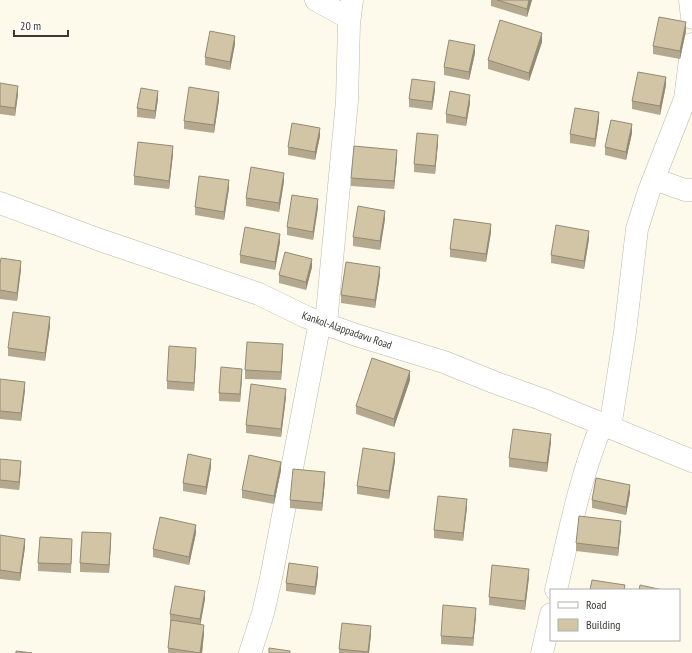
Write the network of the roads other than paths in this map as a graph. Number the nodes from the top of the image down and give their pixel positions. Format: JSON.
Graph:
{"nodes":[{"id":1,"x":316,"y":0,"type":"edge"},
{"id":2,"x":690,"y":0,"type":"edge"},
{"id":3,"x":351,"y":9,"type":"edge"},
{"id":4,"x":692,"y":18,"type":"edge"},
{"id":5,"x":692,"y":44,"type":"edge"},
{"id":6,"x":654,"y":179,"type":"junction"},
{"id":7,"x":692,"y":190,"type":"edge"},
{"id":8,"x":0,"y":203,"type":"edge"},
{"id":9,"x":323,"y":323,"type":"junction"},
{"id":10,"x":606,"y":426,"type":"junction"},
{"id":11,"x":692,"y":461,"type":"edge"},
{"id":12,"x":556,"y":589,"type":"edge"},
{"id":13,"x":550,"y":618,"type":"edge"},
{"id":14,"x":250,"y":653,"type":"edge"},
{"id":15,"x":542,"y":653,"type":"edge"}],
"edges":[{"from":1,"to":3,"type":"street"},
{"from":2,"to":4,"type":"street"},
{"from":3,"to":9,"type":"street"},
{"from":5,"to":6,"type":"street"},
{"from":6,"to":7,"type":"street"},
{"from":6,"to":10,"type":"street"},
{"from":8,"to":9,"type":"street","name":"Kankol-Alappadavu Road"},
{"from":9,"to":10,"type":"street","name":"Kankol-Alappadavu Road"},
{"from":9,"to":14,"type":"street"},
{"from":10,"to":11,"type":"street","name":"Kankol-Alappadavu Road"},
{"from":10,"to":12,"type":"street"},
{"from":13,"to":15,"type":"street"}]}
